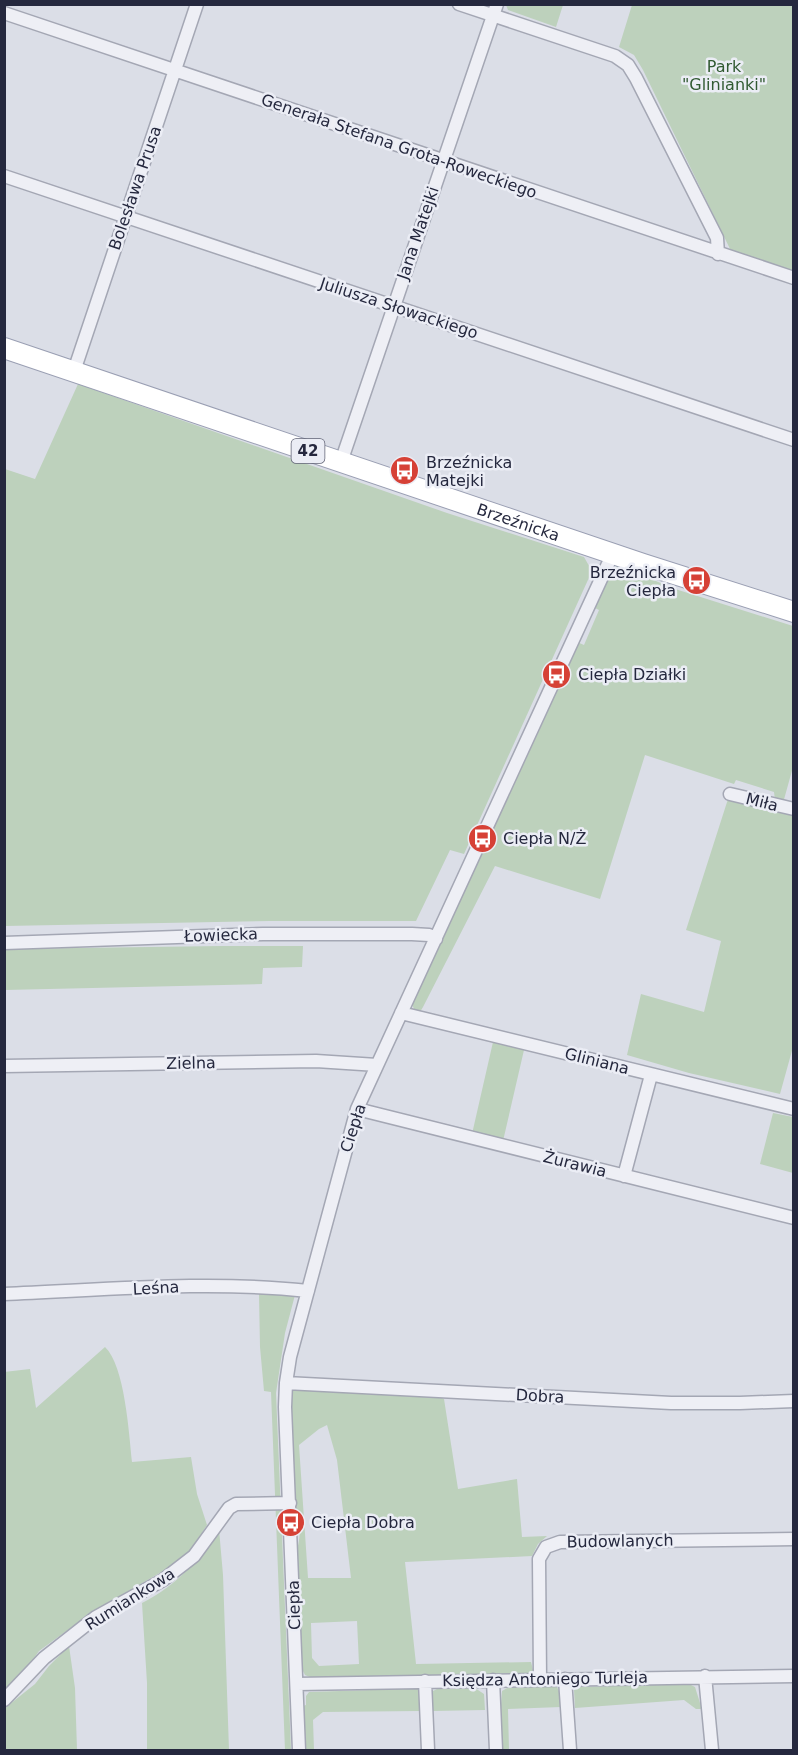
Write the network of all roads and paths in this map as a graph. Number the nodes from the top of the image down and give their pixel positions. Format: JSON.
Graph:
{"nodes":[{"id":1,"x":197,"y":4,"type":"edge"},
{"id":2,"x":459,"y":4,"type":"edge"},
{"id":3,"x":495,"y":10,"type":"edge"},
{"id":4,"x":4,"y":14,"type":"edge"},
{"id":5,"x":175,"y":71,"type":"junction"},
{"id":6,"x":443,"y":161,"type":"junction"},
{"id":7,"x":4,"y":176,"type":"edge"},
{"id":8,"x":126,"y":217,"type":"junction"},
{"id":9,"x":718,"y":254,"type":"junction"},
{"id":10,"x":794,"y":278,"type":"edge"},
{"id":11,"x":394,"y":306,"type":"junction"},
{"id":12,"x":4,"y":348,"type":"edge"},
{"id":13,"x":74,"y":371,"type":"junction"},
{"id":14,"x":794,"y":440,"type":"edge"},
{"id":15,"x":341,"y":462,"type":"junction"},
{"id":16,"x":613,"y":553,"type":"junction"},
{"id":17,"x":794,"y":612,"type":"edge"},
{"id":18,"x":730,"y":794,"type":"dead end"},
{"id":19,"x":794,"y":809,"type":"edge"},
{"id":20,"x":436,"y":939,"type":"junction"},
{"id":21,"x":4,"y":943,"type":"edge"},
{"id":22,"x":401,"y":1013,"type":"junction"},
{"id":23,"x":377,"y":1065,"type":"junction"},
{"id":24,"x":4,"y":1066,"type":"edge"},
{"id":25,"x":651,"y":1075,"type":"junction"},
{"id":26,"x":357,"y":1109,"type":"junction"},
{"id":27,"x":794,"y":1109,"type":"edge"},
{"id":28,"x":624,"y":1176,"type":"junction"},
{"id":29,"x":794,"y":1218,"type":"edge"},
{"id":30,"x":308,"y":1291,"type":"junction"},
{"id":31,"x":4,"y":1294,"type":"edge"},
{"id":32,"x":286,"y":1383,"type":"junction"},
{"id":33,"x":794,"y":1401,"type":"edge"},
{"id":34,"x":290,"y":1503,"type":"junction"},
{"id":35,"x":794,"y":1539,"type":"edge"},
{"id":36,"x":705,"y":1676,"type":"junction"},
{"id":37,"x":794,"y":1676,"type":"edge"},
{"id":38,"x":540,"y":1679,"type":"junction"},
{"id":39,"x":565,"y":1679,"type":"junction"},
{"id":40,"x":493,"y":1680,"type":"junction"},
{"id":41,"x":424,"y":1681,"type":"junction"},
{"id":42,"x":297,"y":1684,"type":"junction"},
{"id":43,"x":4,"y":1700,"type":"edge"},
{"id":44,"x":299,"y":1750,"type":"edge"},
{"id":45,"x":428,"y":1750,"type":"edge"},
{"id":46,"x":496,"y":1750,"type":"edge"},
{"id":47,"x":570,"y":1750,"type":"edge"},
{"id":48,"x":712,"y":1750,"type":"edge"}],
"edges":[{"from":1,"to":5,"type":"street","name":"Bolesława Prusa"},
{"from":2,"to":3,"type":"street"},
{"from":3,"to":6,"type":"street","name":"Jana Matejki"},
{"from":3,"to":9,"type":"street"},
{"from":4,"to":5,"type":"street","name":"Generała Stefana Grota-Roweckiego"},
{"from":5,"to":6,"type":"street","name":"Generała Stefana Grota-Roweckiego"},
{"from":5,"to":8,"type":"street","name":"Bolesława Prusa"},
{"from":6,"to":9,"type":"street","name":"Generała Stefana Grota-Roweckiego"},
{"from":6,"to":11,"type":"street","name":"Jana Matejki"},
{"from":7,"to":8,"type":"street","name":"Juliusza Słowackiego"},
{"from":8,"to":11,"type":"street","name":"Juliusza Słowackiego"},
{"from":8,"to":13,"type":"street","name":"Bolesława Prusa"},
{"from":9,"to":10,"type":"street","name":"Generała Stefana Grota-Roweckiego"},
{"from":11,"to":14,"type":"street","name":"Juliusza Słowackiego"},
{"from":11,"to":15,"type":"street","name":"Jana Matejki"},
{"from":12,"to":13,"type":"main road","name":"Brzeźnicka","number":"42"},
{"from":13,"to":15,"type":"main road","name":"Brzeźnicka","number":"42"},
{"from":15,"to":16,"type":"main road","name":"Brzeźnicka","number":"42"},
{"from":16,"to":17,"type":"main road","name":"Brzeźnicka","number":"42"},
{"from":16,"to":20,"type":"street","name":"Ciepła"},
{"from":18,"to":19,"type":"street","name":"Miła"},
{"from":20,"to":21,"type":"street","name":"Łowiecka"},
{"from":20,"to":22,"type":"street","name":"Ciepła"},
{"from":22,"to":23,"type":"street","name":"Ciepła"},
{"from":22,"to":25,"type":"street","name":"Gliniana"},
{"from":23,"to":24,"type":"street","name":"Zielna"},
{"from":23,"to":26,"type":"street","name":"Ciepła"},
{"from":25,"to":27,"type":"street","name":"Gliniana"},
{"from":25,"to":28,"type":"street"},
{"from":26,"to":28,"type":"street","name":"Żurawia"},
{"from":26,"to":30,"type":"street","name":"Ciepła"},
{"from":28,"to":29,"type":"street","name":"Żurawia"},
{"from":30,"to":31,"type":"street","name":"Leśna"},
{"from":30,"to":32,"type":"street","name":"Ciepła"},
{"from":32,"to":33,"type":"street","name":"Dobra"},
{"from":32,"to":34,"type":"street","name":"Ciepła"},
{"from":34,"to":42,"type":"street","name":"Ciepła"},
{"from":34,"to":43,"type":"street","name":"Rumiankowa"},
{"from":35,"to":38,"type":"street","name":"Budowlanych"},
{"from":36,"to":37,"type":"street","name":"Księdza Antoniego Turleja"},
{"from":36,"to":39,"type":"street","name":"Księdza Antoniego Turleja"},
{"from":36,"to":48,"type":"street"},
{"from":38,"to":39,"type":"street","name":"Księdza Antoniego Turleja"},
{"from":38,"to":40,"type":"street","name":"Księdza Antoniego Turleja"},
{"from":39,"to":47,"type":"street"},
{"from":40,"to":41,"type":"street","name":"Księdza Antoniego Turleja"},
{"from":40,"to":46,"type":"street"},
{"from":41,"to":42,"type":"street","name":"Księdza Antoniego Turleja"},
{"from":41,"to":45,"type":"street"},
{"from":42,"to":44,"type":"street","name":"Ciepła"}]}
